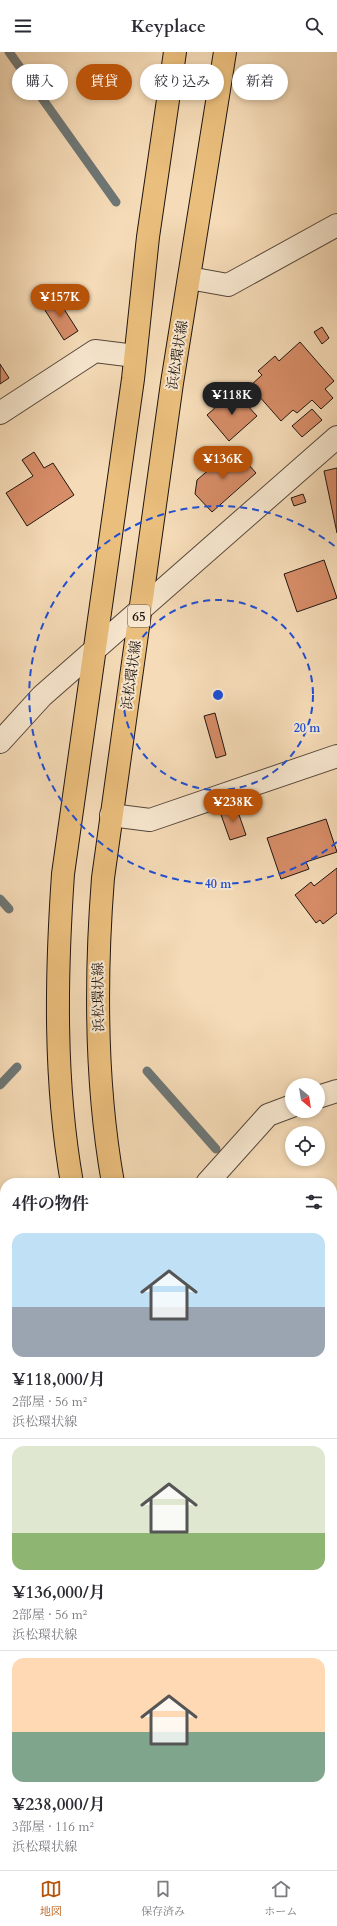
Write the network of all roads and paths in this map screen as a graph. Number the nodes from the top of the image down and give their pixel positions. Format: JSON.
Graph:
{"nodes":[{"id":1,"x":175,"y":52,"type":"edge"},
{"id":2,"x":225,"y":52,"type":"edge"},
{"id":3,"x":337,"y":225,"type":"edge"},
{"id":4,"x":189,"y":278,"type":"junction"},
{"id":5,"x":135,"y":356,"type":"junction"},
{"id":6,"x":0,"y":413,"type":"edge"},
{"id":7,"x":337,"y":437,"type":"edge"},
{"id":8,"x":140,"y":610,"type":"junction"},
{"id":9,"x":94,"y":651,"type":"junction"},
{"id":10,"x":0,"y":742,"type":"edge"},
{"id":11,"x":337,"y":756,"type":"edge"},
{"id":12,"x":111,"y":815,"type":"junction"},
{"id":13,"x":337,"y":1091,"type":"edge"},
{"id":14,"x":325,"y":1095,"type":"edge"},
{"id":15,"x":285,"y":1109,"type":"edge"},
{"id":16,"x":71,"y":1178,"type":"edge"},
{"id":17,"x":112,"y":1178,"type":"edge"},
{"id":18,"x":211,"y":1178,"type":"edge"}],
"edges":[{"from":1,"to":5,"type":"main road"},
{"from":2,"to":4,"type":"main road","name":"浜松環状線","number":"65"},
{"from":3,"to":4,"type":"street"},
{"from":4,"to":8,"type":"main road","name":"浜松環状線","number":"65"},
{"from":5,"to":6,"type":"street"},
{"from":5,"to":9,"type":"main road"},
{"from":7,"to":8,"type":"street"},
{"from":8,"to":9,"type":"street"},
{"from":8,"to":12,"type":"main road","name":"浜松環状線","number":"65"},
{"from":9,"to":10,"type":"street"},
{"from":9,"to":16,"type":"main road"},
{"from":11,"to":12,"type":"street"},
{"from":12,"to":17,"type":"main road","name":"浜松環状線","number":"65"},
{"from":13,"to":14,"type":"street"},
{"from":15,"to":18,"type":"street"}]}
